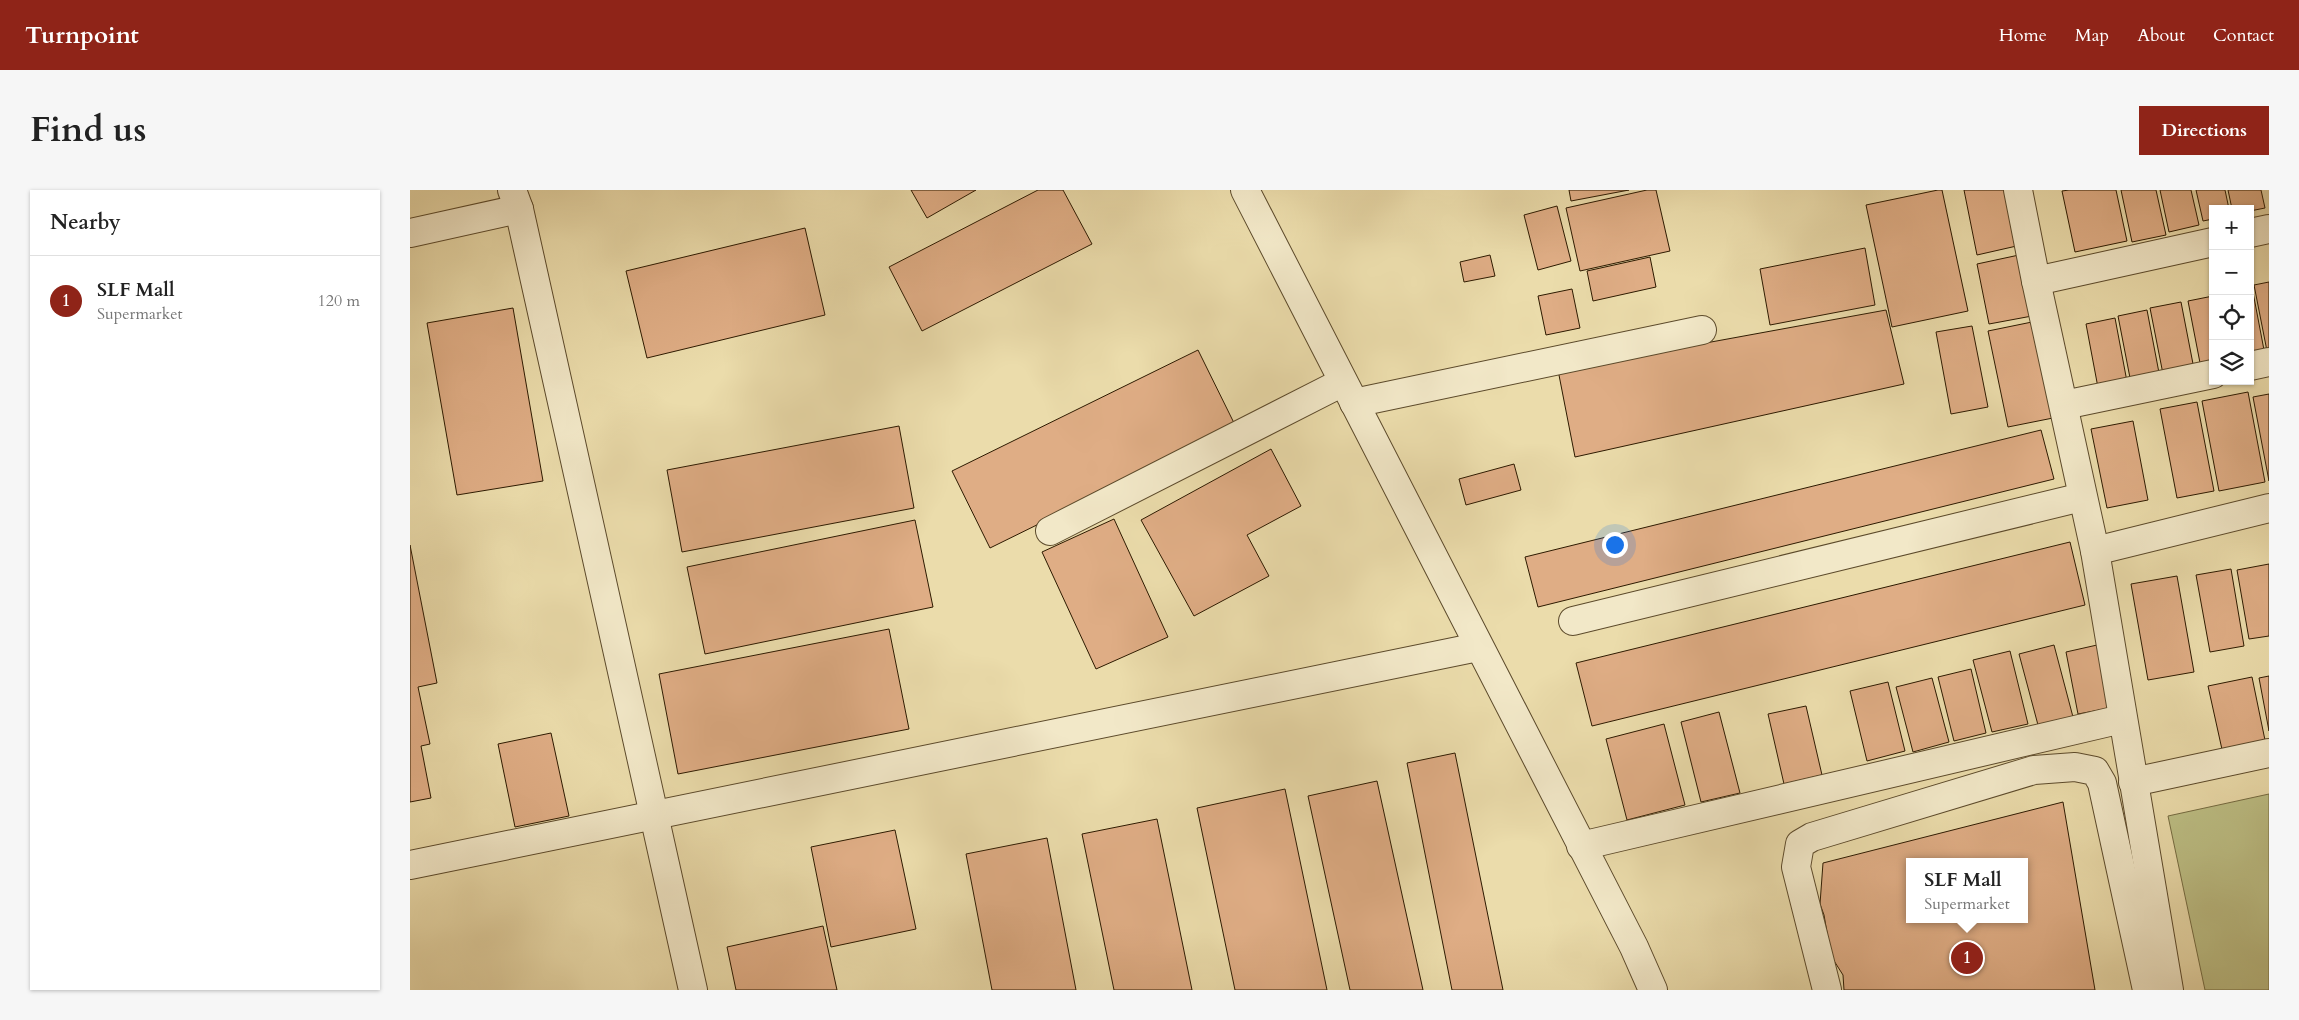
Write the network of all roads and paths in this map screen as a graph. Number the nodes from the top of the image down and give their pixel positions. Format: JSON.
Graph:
{"nodes":[{"id":1,"x":1245,"y":190,"type":"edge"},
{"id":2,"x":2018,"y":190,"type":"edge"},
{"id":3,"x":516,"y":199,"type":"edge"},
{"id":4,"x":2269,"y":229,"type":"edge"},
{"id":5,"x":2254,"y":232,"type":"edge"},
{"id":6,"x":410,"y":233,"type":"edge"},
{"id":7,"x":2209,"y":243,"type":"edge"},
{"id":8,"x":2036,"y":281,"type":"junction"},
{"id":9,"x":1702,"y":330,"type":"dead end"},
{"id":10,"x":2269,"y":362,"type":"edge"},
{"id":11,"x":2254,"y":365,"type":"edge"},
{"id":12,"x":2209,"y":375,"type":"edge"},
{"id":13,"x":1348,"y":393,"type":"junction"},
{"id":14,"x":2064,"y":405,"type":"junction"},
{"id":15,"x":2082,"y":497,"type":"junction"},
{"id":16,"x":2269,"y":508,"type":"edge"},
{"id":17,"x":1050,"y":532,"type":"dead end"},
{"id":18,"x":2095,"y":551,"type":"junction"},
{"id":19,"x":1573,"y":620,"type":"dead end"},
{"id":20,"x":1478,"y":646,"type":"junction"},
{"id":21,"x":2122,"y":720,"type":"junction"},
{"id":22,"x":2269,"y":753,"type":"edge"},
{"id":23,"x":2132,"y":782,"type":"junction"},
{"id":24,"x":655,"y":816,"type":"junction"},
{"id":25,"x":1581,"y":846,"type":"junction"},
{"id":26,"x":410,"y":865,"type":"edge"},
{"id":27,"x":693,"y":990,"type":"edge"},
{"id":28,"x":1653,"y":990,"type":"edge"},
{"id":29,"x":1827,"y":990,"type":"edge"},
{"id":30,"x":2147,"y":990,"type":"edge"},
{"id":31,"x":2169,"y":990,"type":"edge"}],
"edges":[{"from":1,"to":13,"type":"street"},
{"from":2,"to":8,"type":"street"},
{"from":3,"to":6,"type":"street"},
{"from":3,"to":24,"type":"street"},
{"from":4,"to":5,"type":"street"},
{"from":7,"to":8,"type":"street"},
{"from":8,"to":14,"type":"street"},
{"from":9,"to":13,"type":"street"},
{"from":10,"to":11,"type":"street"},
{"from":12,"to":14,"type":"street"},
{"from":13,"to":17,"type":"street"},
{"from":13,"to":20,"type":"street"},
{"from":14,"to":15,"type":"street"},
{"from":15,"to":18,"type":"street"},
{"from":15,"to":19,"type":"street"},
{"from":16,"to":18,"type":"street"},
{"from":18,"to":21,"type":"street"},
{"from":20,"to":24,"type":"street"},
{"from":20,"to":25,"type":"street"},
{"from":21,"to":23,"type":"street"},
{"from":21,"to":25,"type":"street"},
{"from":22,"to":23,"type":"street"},
{"from":23,"to":31,"type":"street"},
{"from":24,"to":26,"type":"street"},
{"from":24,"to":27,"type":"street"},
{"from":25,"to":28,"type":"street"},
{"from":29,"to":30,"type":"street"}]}
